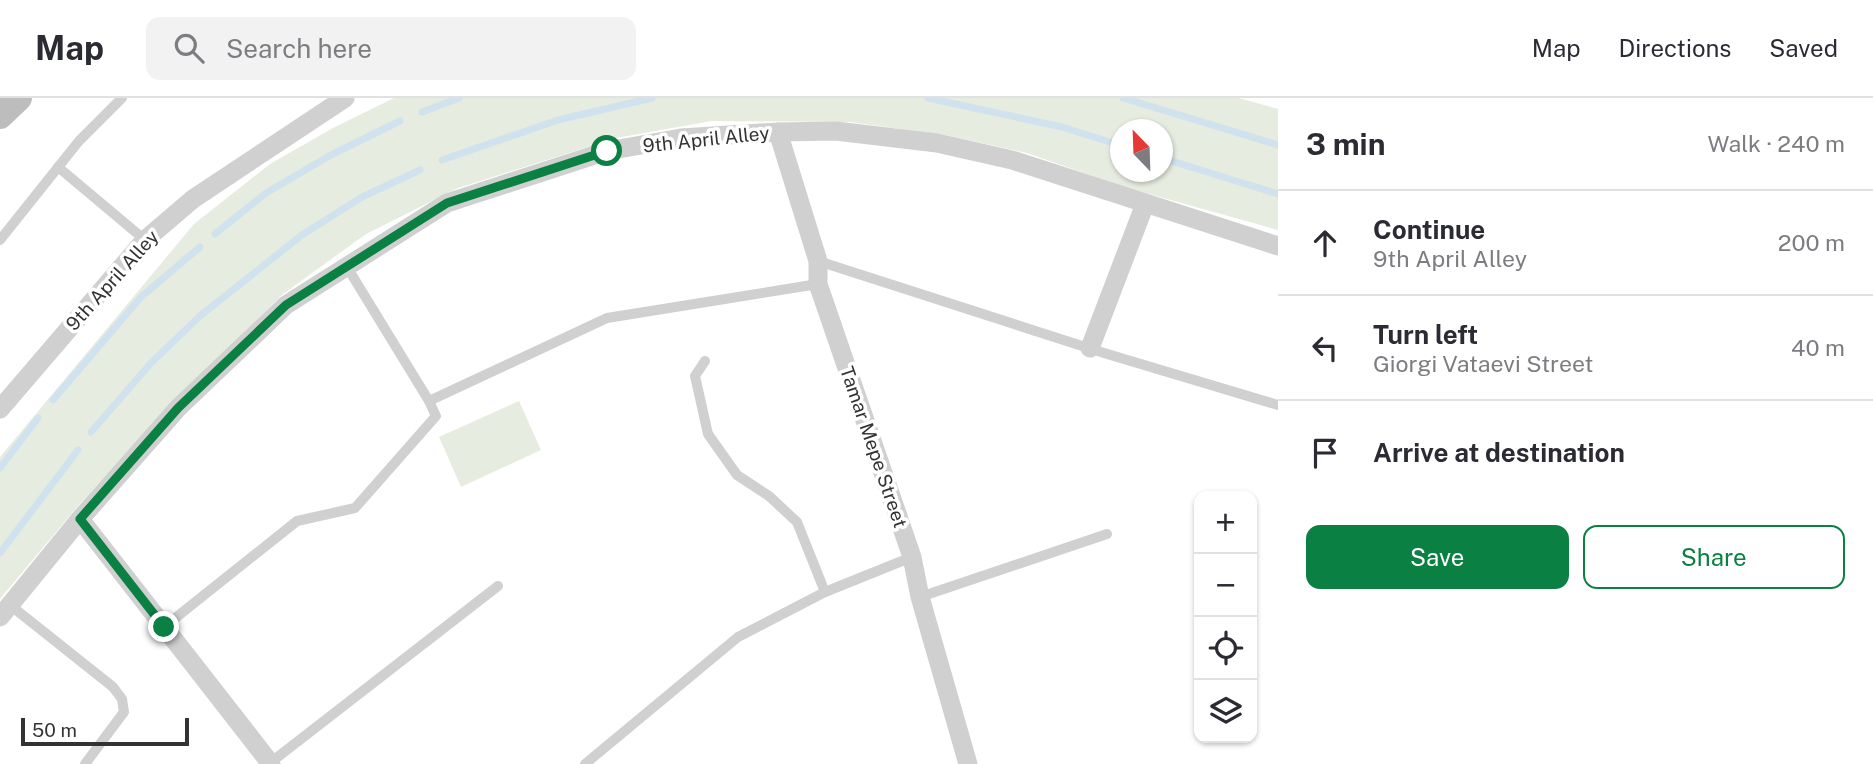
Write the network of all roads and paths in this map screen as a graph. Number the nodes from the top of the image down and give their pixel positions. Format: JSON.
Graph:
{"nodes":[{"id":1,"x":19,"y":98,"type":"edge"},
{"id":2,"x":122,"y":98,"type":"edge"},
{"id":3,"x":345,"y":98,"type":"edge"},
{"id":4,"x":0,"y":116,"type":"edge"},
{"id":5,"x":778,"y":132,"type":"junction"},
{"id":6,"x":58,"y":167,"type":"junction"},
{"id":7,"x":1144,"y":204,"type":"junction"},
{"id":8,"x":0,"y":240,"type":"edge"},
{"id":9,"x":145,"y":240,"type":"junction"},
{"id":10,"x":1278,"y":246,"type":"edge"},
{"id":11,"x":818,"y":261,"type":"junction"},
{"id":12,"x":347,"y":267,"type":"junction"},
{"id":13,"x":818,"y":284,"type":"junction"},
{"id":14,"x":1090,"y":348,"type":"junction"},
{"id":15,"x":705,"y":361,"type":"dead end"},
{"id":16,"x":429,"y":401,"type":"junction"},
{"id":17,"x":1278,"y":405,"type":"edge"},
{"id":18,"x":0,"y":409,"type":"edge"},
{"id":19,"x":80,"y":519,"type":"junction"},
{"id":20,"x":1107,"y":534,"type":"dead end"},
{"id":21,"x":912,"y":557,"type":"junction"},
{"id":22,"x":498,"y":586,"type":"dead end"},
{"id":23,"x":825,"y":592,"type":"junction"},
{"id":24,"x":920,"y":597,"type":"junction"},
{"id":25,"x":5,"y":611,"type":"edge"},
{"id":26,"x":164,"y":627,"type":"junction"},
{"id":27,"x":85,"y":764,"type":"edge"},
{"id":28,"x":271,"y":764,"type":"edge"},
{"id":29,"x":585,"y":764,"type":"edge"},
{"id":30,"x":968,"y":764,"type":"edge"}],
"edges":[{"from":1,"to":4,"type":"street"},
{"from":2,"to":6,"type":"lane"},
{"from":3,"to":9,"type":"street","name":"9th April Alley"},
{"from":5,"to":7,"type":"street","name":"9th April Alley"},
{"from":5,"to":11,"type":"street","name":"Tamar Mepe Street"},
{"from":5,"to":12,"type":"street","name":"9th April Alley"},
{"from":6,"to":8,"type":"lane"},
{"from":6,"to":9,"type":"lane"},
{"from":7,"to":10,"type":"street","name":"9th April Alley"},
{"from":7,"to":14,"type":"street"},
{"from":9,"to":18,"type":"street","name":"9th April Alley"},
{"from":11,"to":13,"type":"street","name":"Tamar Mepe Street"},
{"from":11,"to":14,"type":"lane"},
{"from":12,"to":16,"type":"lane"},
{"from":12,"to":19,"type":"street","name":"9th April Alley"},
{"from":13,"to":16,"type":"lane"},
{"from":13,"to":21,"type":"street","name":"Tamar Mepe Street"},
{"from":14,"to":17,"type":"lane"},
{"from":15,"to":23,"type":"lane"},
{"from":16,"to":26,"type":"lane"},
{"from":19,"to":25,"type":"street","name":"9th April Alley"},
{"from":19,"to":26,"type":"street"},
{"from":20,"to":24,"type":"lane"},
{"from":21,"to":23,"type":"lane"},
{"from":21,"to":24,"type":"street","name":"Tamar Mepe Street"},
{"from":22,"to":28,"type":"lane"},
{"from":23,"to":29,"type":"lane"},
{"from":24,"to":30,"type":"street","name":"Tamar Mepe Street"},
{"from":25,"to":27,"type":"lane"},
{"from":26,"to":28,"type":"street"}]}
